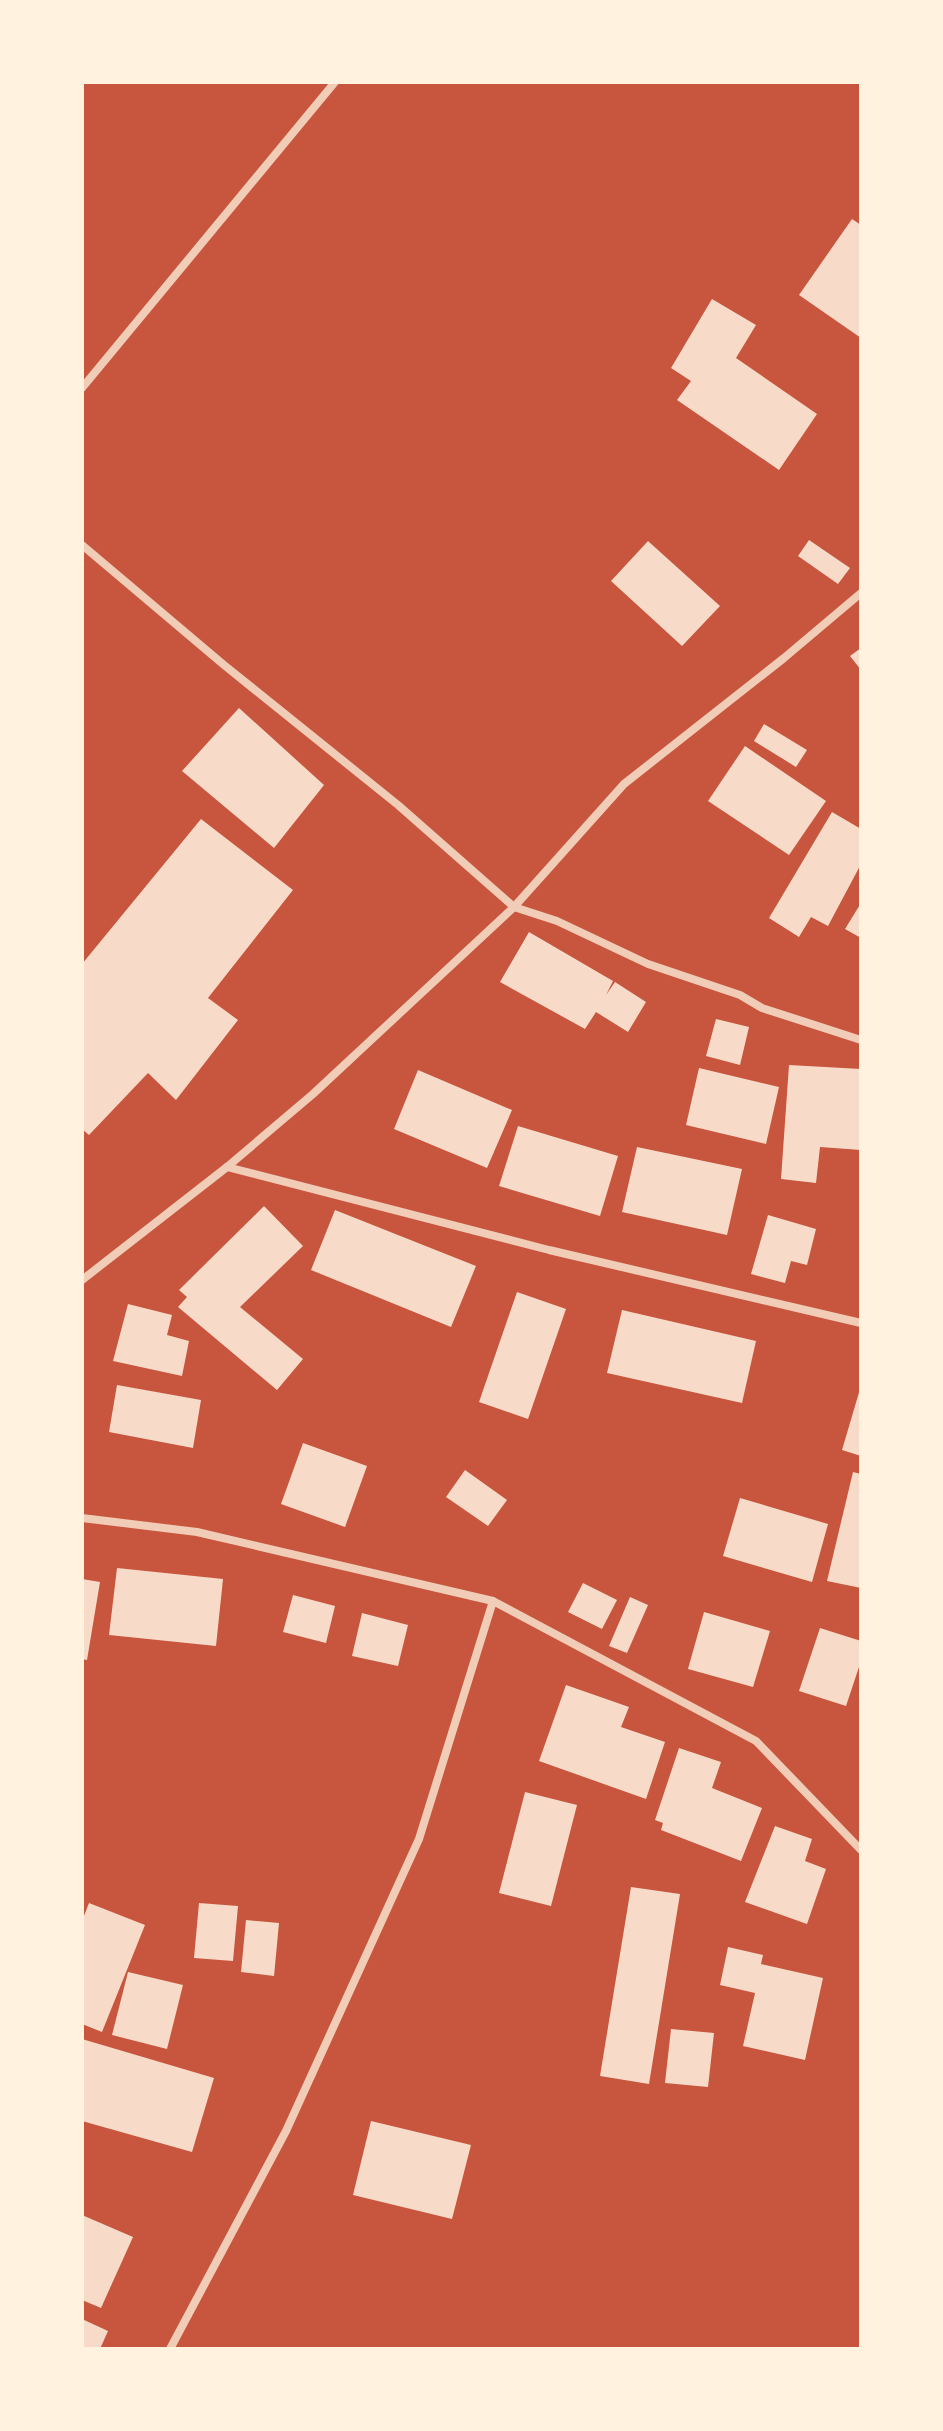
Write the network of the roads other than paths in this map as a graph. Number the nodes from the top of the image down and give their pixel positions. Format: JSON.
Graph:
{"nodes":[{"id":1,"x":335,"y":82,"type":"edge"},
{"id":2,"x":82,"y":388,"type":"edge"},
{"id":3,"x":82,"y":545,"type":"edge"},
{"id":4,"x":861,"y":593,"type":"edge"},
{"id":5,"x":514,"y":907,"type":"junction"},
{"id":6,"x":861,"y":1040,"type":"edge"},
{"id":7,"x":227,"y":1167,"type":"junction"},
{"id":8,"x":82,"y":1280,"type":"edge"},
{"id":9,"x":861,"y":1323,"type":"edge"},
{"id":10,"x":82,"y":1518,"type":"edge"},
{"id":11,"x":493,"y":1601,"type":"junction"},
{"id":12,"x":861,"y":1850,"type":"edge"},
{"id":13,"x":170,"y":2349,"type":"edge"}],
"edges":[{"from":1,"to":2,"type":"street"},
{"from":3,"to":5,"type":"street"},
{"from":4,"to":5,"type":"street"},
{"from":5,"to":6,"type":"street"},
{"from":5,"to":7,"type":"street"},
{"from":7,"to":8,"type":"street"},
{"from":7,"to":9,"type":"street"},
{"from":10,"to":11,"type":"street"},
{"from":11,"to":12,"type":"street"},
{"from":11,"to":13,"type":"street"}]}
